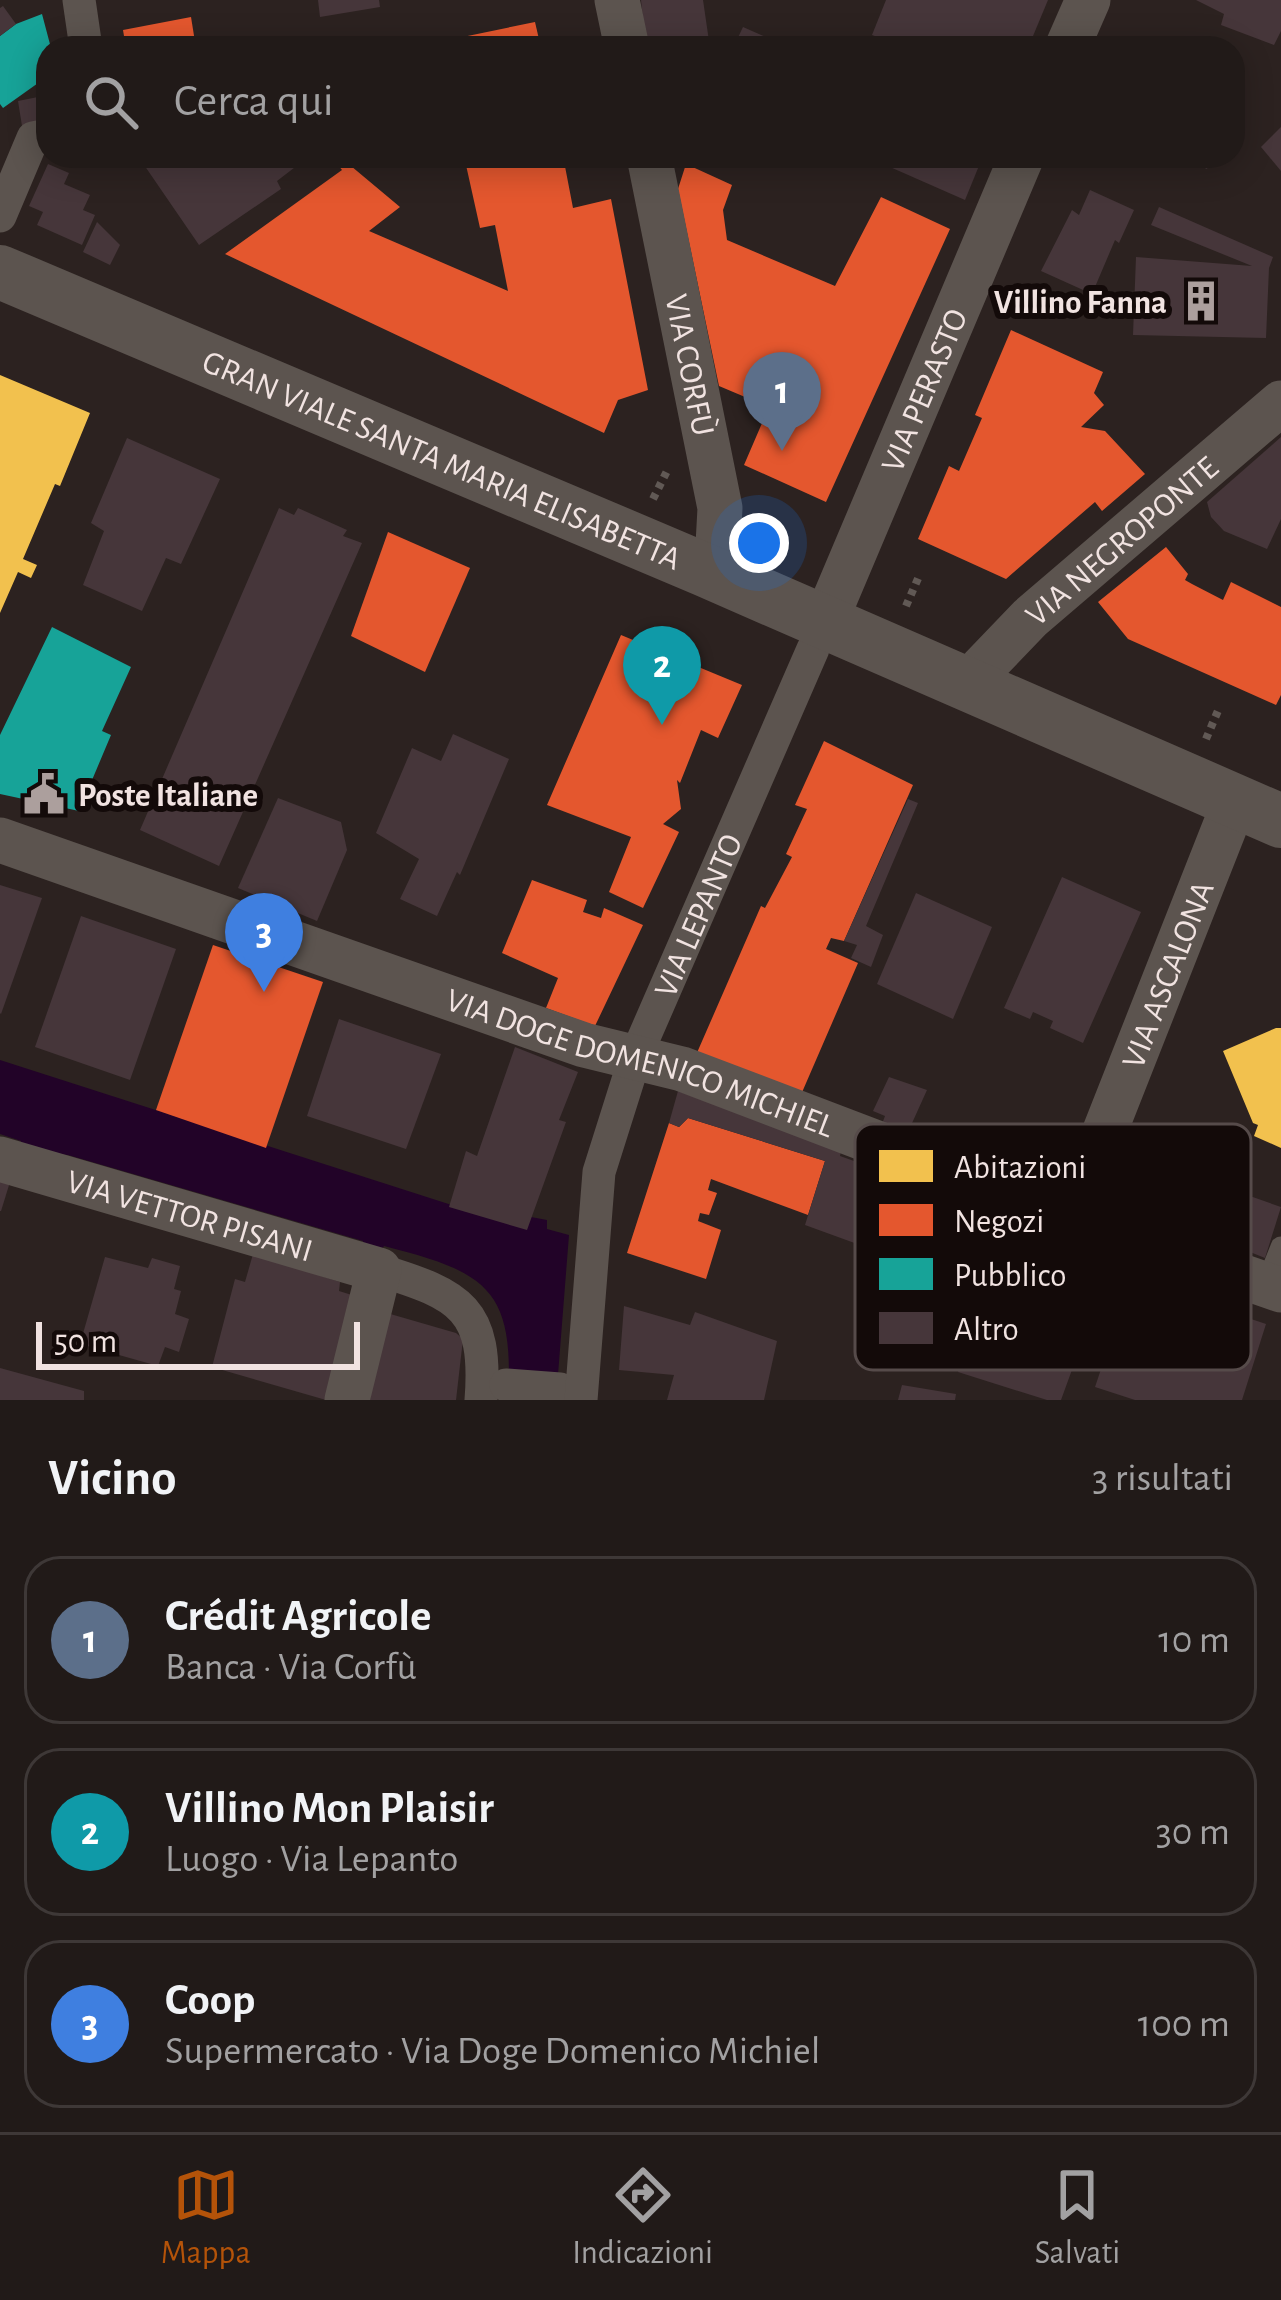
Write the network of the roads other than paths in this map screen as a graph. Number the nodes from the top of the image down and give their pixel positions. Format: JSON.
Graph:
{"nodes":[{"id":1,"x":79,"y":0,"type":"edge"},
{"id":2,"x":617,"y":0,"type":"edge"},
{"id":3,"x":1088,"y":0,"type":"edge"},
{"id":4,"x":84,"y":36,"type":"edge"},
{"id":5,"x":624,"y":36,"type":"edge"},
{"id":6,"x":1072,"y":36,"type":"edge"},
{"id":7,"x":36,"y":137,"type":"edge"},
{"id":8,"x":651,"y":168,"type":"edge"},
{"id":9,"x":1017,"y":168,"type":"edge"},
{"id":10,"x":0,"y":216,"type":"edge"},
{"id":11,"x":0,"y":272,"type":"edge"},
{"id":12,"x":1281,"y":403,"type":"edge"},
{"id":13,"x":705,"y":570,"type":"junction"},
{"id":14,"x":819,"y":635,"type":"junction"},
{"id":15,"x":973,"y":687,"type":"junction"},
{"id":16,"x":1258,"y":811,"type":"edge"},
{"id":17,"x":0,"y":840,"type":"edge"},
{"id":18,"x":635,"y":1058,"type":"junction"},
{"id":19,"x":1114,"y":1124,"type":"edge"},
{"id":20,"x":855,"y":1135,"type":"edge"},
{"id":21,"x":0,"y":1159,"type":"edge"},
{"id":22,"x":379,"y":1270,"type":"junction"},
{"id":23,"x":494,"y":1392,"type":"edge"},
{"id":24,"x":570,"y":1395,"type":"edge"},
{"id":25,"x":347,"y":1400,"type":"edge"}],
"edges":[{"from":1,"to":4,"type":"street"},
{"from":2,"to":5,"type":"street"},
{"from":3,"to":6,"type":"street"},
{"from":7,"to":10,"type":"street"},
{"from":8,"to":13,"type":"street","name":"VIA CORFÙ"},
{"from":9,"to":14,"type":"street","name":"VIA PERASTO"},
{"from":11,"to":13,"type":"street","name":"GRAN VIALE SANTA MARIA ELISABETTA"},
{"from":12,"to":15,"type":"street","name":"VIA NEGROPONTE"},
{"from":13,"to":14,"type":"street","name":"GRAN VIALE SANTA MARIA ELISABETTA"},
{"from":14,"to":15,"type":"street","name":"GRAN VIALE SANTA MARIA ELISABETTA"},
{"from":14,"to":18,"type":"street","name":"VIA LEPANTO"},
{"from":15,"to":16,"type":"street","name":"GRAN VIALE SANTA MARIA ELISABETTA"},
{"from":16,"to":19,"type":"street","name":"VIA ASCALONA"},
{"from":17,"to":18,"type":"street","name":"VIA DOGE DOMENICO MICHIEL"},
{"from":18,"to":20,"type":"street","name":"VIA DOGE DOMENICO MICHIEL"},
{"from":18,"to":24,"type":"street","name":"VIA LEPANTO"},
{"from":21,"to":22,"type":"street","name":"VIA VETTOR PISANI"},
{"from":22,"to":23,"type":"street","name":"VIA VETTOR PISANI"},
{"from":22,"to":25,"type":"street"},
{"from":23,"to":24,"type":"street"}]}
